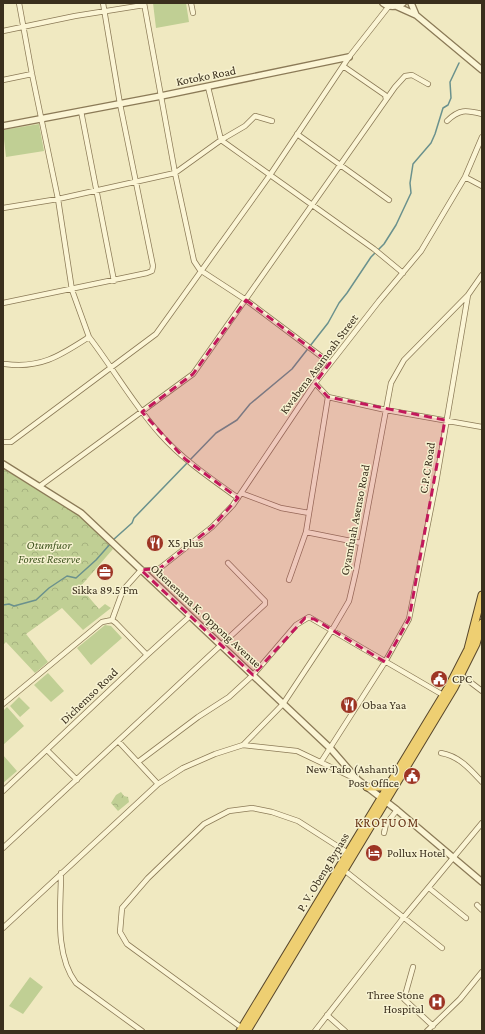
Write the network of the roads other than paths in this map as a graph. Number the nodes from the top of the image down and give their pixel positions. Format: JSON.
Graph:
{"nodes":[{"id":1,"x":19,"y":3,"type":"edge"},
{"id":2,"x":103,"y":3,"type":"edge"},
{"id":3,"x":192,"y":3,"type":"edge"},
{"id":4,"x":403,"y":3,"type":"edge"},
{"id":5,"x":411,"y":3,"type":"edge"},
{"id":6,"x":144,"y":4,"type":"edge"},
{"id":7,"x":386,"y":5,"type":"edge"},
{"id":8,"x":396,"y":6,"type":"junction"},
{"id":9,"x":104,"y":11,"type":"junction"},
{"id":10,"x":193,"y":13,"type":"dead end"},
{"id":11,"x":416,"y":16,"type":"junction"},
{"id":12,"x":24,"y":27,"type":"junction"},
{"id":13,"x":3,"y":31,"type":"edge"},
{"id":14,"x":349,"y":57,"type":"junction"},
{"id":15,"x":343,"y":66,"type":"junction"},
{"id":16,"x":482,"y":70,"type":"edge"},
{"id":17,"x":32,"y":74,"type":"junction"},
{"id":18,"x":3,"y":80,"type":"edge"},
{"id":19,"x":428,"y":84,"type":"dead end"},
{"id":20,"x":208,"y":87,"type":"junction"},
{"id":21,"x":161,"y":96,"type":"junction"},
{"id":22,"x":386,"y":99,"type":"junction"},
{"id":23,"x":120,"y":104,"type":"junction"},
{"id":24,"x":81,"y":112,"type":"junction"},
{"id":25,"x":482,"y":114,"type":"edge"},
{"id":26,"x":41,"y":118,"type":"junction"},
{"id":27,"x":272,"y":121,"type":"dead end"},
{"id":28,"x":447,"y":121,"type":"dead end"},
{"id":29,"x":3,"y":126,"type":"edge"},
{"id":30,"x":297,"y":134,"type":"junction"},
{"id":31,"x":482,"y":137,"type":"edge"},
{"id":32,"x":221,"y":140,"type":"junction"},
{"id":33,"x":340,"y":166,"type":"junction"},
{"id":34,"x":175,"y":173,"type":"junction"},
{"id":35,"x":270,"y":175,"type":"junction"},
{"id":36,"x":465,"y":177,"type":"junction"},
{"id":37,"x":136,"y":183,"type":"junction"},
{"id":38,"x":482,"y":186,"type":"edge"},
{"id":39,"x":97,"y":191,"type":"junction"},
{"id":40,"x":58,"y":199,"type":"junction"},
{"id":41,"x":389,"y":200,"type":"dead end"},
{"id":42,"x":313,"y":206,"type":"junction"},
{"id":43,"x":3,"y":208,"type":"edge"},
{"id":44,"x":200,"y":270,"type":"junction"},
{"id":45,"x":403,"y":273,"type":"junction"},
{"id":46,"x":482,"y":275,"type":"edge"},
{"id":47,"x":114,"y":281,"type":"junction"},
{"id":48,"x":72,"y":290,"type":"junction"},
{"id":49,"x":468,"y":295,"type":"junction"},
{"id":50,"x":246,"y":300,"type":"junction"},
{"id":51,"x":3,"y":303,"type":"edge"},
{"id":52,"x":89,"y":337,"type":"junction"},
{"id":53,"x":330,"y":363,"type":"junction"},
{"id":54,"x":6,"y":364,"type":"dead end"},
{"id":55,"x":112,"y":367,"type":"junction"},
{"id":56,"x":315,"y":382,"type":"junction"},
{"id":57,"x":328,"y":397,"type":"junction"},
{"id":58,"x":386,"y":410,"type":"junction"},
{"id":59,"x":142,"y":412,"type":"junction"},
{"id":60,"x":445,"y":420,"type":"junction"},
{"id":61,"x":482,"y":427,"type":"edge"},
{"id":62,"x":3,"y":442,"type":"edge"},
{"id":63,"x":3,"y":464,"type":"edge"},
{"id":64,"x":40,"y":486,"type":"junction"},
{"id":65,"x":241,"y":493,"type":"junction"},
{"id":66,"x":238,"y":498,"type":"junction"},
{"id":67,"x":309,"y":513,"type":"junction"},
{"id":68,"x":306,"y":532,"type":"junction"},
{"id":69,"x":361,"y":543,"type":"junction"},
{"id":70,"x":228,"y":563,"type":"dead end"},
{"id":71,"x":141,"y":570,"type":"junction"},
{"id":72,"x":289,"y":580,"type":"dead end"},
{"id":73,"x":482,"y":595,"type":"edge"},
{"id":74,"x":190,"y":616,"type":"junction"},
{"id":75,"x":112,"y":620,"type":"junction"},
{"id":76,"x":482,"y":623,"type":"edge"},
{"id":77,"x":332,"y":630,"type":"junction"},
{"id":78,"x":222,"y":646,"type":"junction"},
{"id":79,"x":146,"y":654,"type":"junction"},
{"id":80,"x":385,"y":662,"type":"junction"},
{"id":81,"x":253,"y":675,"type":"junction"},
{"id":82,"x":461,"y":675,"type":"junction"},
{"id":83,"x":482,"y":691,"type":"edge"},
{"id":84,"x":443,"y":695,"type":"junction"},
{"id":85,"x":3,"y":704,"type":"edge"},
{"id":86,"x":283,"y":704,"type":"junction"},
{"id":87,"x":119,"y":742,"type":"junction"},
{"id":88,"x":243,"y":745,"type":"junction"},
{"id":89,"x":331,"y":749,"type":"junction"},
{"id":90,"x":47,"y":750,"type":"junction"},
{"id":91,"x":441,"y":753,"type":"dead end"},
{"id":92,"x":138,"y":762,"type":"junction"},
{"id":93,"x":322,"y":762,"type":"junction"},
{"id":94,"x":77,"y":780,"type":"junction"},
{"id":95,"x":358,"y":780,"type":"junction"},
{"id":96,"x":482,"y":782,"type":"edge"},
{"id":97,"x":158,"y":784,"type":"junction"},
{"id":98,"x":388,"y":787,"type":"junction"},
{"id":99,"x":367,"y":788,"type":"junction"},
{"id":100,"x":3,"y":791,"type":"edge"},
{"id":101,"x":384,"y":800,"type":"junction"},
{"id":102,"x":397,"y":810,"type":"junction"},
{"id":103,"x":482,"y":823,"type":"edge"},
{"id":104,"x":384,"y":833,"type":"dead end"},
{"id":105,"x":3,"y":848,"type":"edge"},
{"id":106,"x":348,"y":853,"type":"junction"},
{"id":107,"x":453,"y":858,"type":"junction"},
{"id":108,"x":344,"y":870,"type":"junction"},
{"id":109,"x":61,"y":873,"type":"junction"},
{"id":110,"x":482,"y":882,"type":"edge"},
{"id":111,"x":429,"y":888,"type":"junction"},
{"id":112,"x":476,"y":905,"type":"dead end"},
{"id":113,"x":482,"y":910,"type":"edge"},
{"id":114,"x":404,"y":917,"type":"junction"},
{"id":115,"x":466,"y":918,"type":"dead end"},
{"id":116,"x":3,"y":928,"type":"edge"},
{"id":117,"x":442,"y":948,"type":"dead end"},
{"id":118,"x":412,"y":967,"type":"dead end"},
{"id":119,"x":481,"y":975,"type":"edge"},
{"id":120,"x":327,"y":1015,"type":"junction"},
{"id":121,"x":430,"y":1029,"type":"edge"},
{"id":122,"x":243,"y":1030,"type":"edge"},
{"id":123,"x":142,"y":1031,"type":"edge"},
{"id":124,"x":315,"y":1031,"type":"edge"},
{"id":125,"x":345,"y":1031,"type":"edge"}],
"edges":[{"from":1,"to":12,"type":"street"},
{"from":2,"to":9,"type":"street"},
{"from":3,"to":10,"type":"street"},
{"from":4,"to":8,"type":"street"},
{"from":5,"to":11,"type":"street"},
{"from":6,"to":9,"type":"street"},
{"from":6,"to":21,"type":"street"},
{"from":7,"to":8,"type":"street"},
{"from":7,"to":14,"type":"street"},
{"from":8,"to":11,"type":"street"},
{"from":9,"to":12,"type":"street"},
{"from":9,"to":23,"type":"street"},
{"from":11,"to":16,"type":"street"},
{"from":12,"to":13,"type":"street"},
{"from":12,"to":17,"type":"street"},
{"from":14,"to":15,"type":"street"},
{"from":14,"to":20,"type":"street","name":"Kotoko Road"},
{"from":15,"to":22,"type":"street"},
{"from":15,"to":30,"type":"street"},
{"from":17,"to":18,"type":"street"},
{"from":17,"to":26,"type":"street"},
{"from":19,"to":22,"type":"street"},
{"from":20,"to":21,"type":"street","name":"Kotoko Road"},
{"from":20,"to":32,"type":"street"},
{"from":21,"to":23,"type":"street","name":"Kotoko Road"},
{"from":21,"to":34,"type":"street"},
{"from":22,"to":33,"type":"street"},
{"from":23,"to":24,"type":"street","name":"Kotoko Road"},
{"from":23,"to":37,"type":"street"},
{"from":24,"to":26,"type":"street","name":"Kotoko Road"},
{"from":24,"to":39,"type":"street"},
{"from":25,"to":28,"type":"street"},
{"from":26,"to":29,"type":"street","name":"Kotoko Road"},
{"from":26,"to":40,"type":"street"},
{"from":27,"to":32,"type":"street"},
{"from":30,"to":33,"type":"street"},
{"from":30,"to":35,"type":"street"},
{"from":31,"to":36,"type":"street","name":"Kwabena Asamoah Street"},
{"from":32,"to":34,"type":"street"},
{"from":32,"to":35,"type":"street"},
{"from":33,"to":41,"type":"street"},
{"from":33,"to":42,"type":"street"},
{"from":34,"to":37,"type":"street"},
{"from":34,"to":44,"type":"street"},
{"from":35,"to":42,"type":"street"},
{"from":35,"to":44,"type":"street"},
{"from":36,"to":38,"type":"street"},
{"from":36,"to":45,"type":"street","name":"Kwabena Asamoah Street"},
{"from":37,"to":39,"type":"street"},
{"from":37,"to":47,"type":"street"},
{"from":39,"to":40,"type":"street"},
{"from":39,"to":47,"type":"street"},
{"from":40,"to":43,"type":"street"},
{"from":40,"to":48,"type":"street"},
{"from":42,"to":45,"type":"street"},
{"from":42,"to":50,"type":"street"},
{"from":44,"to":50,"type":"street"},
{"from":44,"to":55,"type":"street"},
{"from":45,"to":53,"type":"street","name":"Kwabena Asamoah Street"},
{"from":46,"to":49,"type":"street","name":"C.P.C Road"},
{"from":47,"to":48,"type":"street"},
{"from":48,"to":51,"type":"street"},
{"from":48,"to":52,"type":"street"},
{"from":49,"to":58,"type":"street"},
{"from":49,"to":60,"type":"street","name":"C.P.C Road"},
{"from":50,"to":53,"type":"street"},
{"from":50,"to":59,"type":"street"},
{"from":52,"to":54,"type":"street"},
{"from":52,"to":55,"type":"street"},
{"from":53,"to":56,"type":"street","name":"Kwabena Asamoah Street"},
{"from":55,"to":59,"type":"street"},
{"from":55,"to":62,"type":"street"},
{"from":56,"to":57,"type":"street"},
{"from":56,"to":65,"type":"street","name":"Kwabena Asamoah Street"},
{"from":57,"to":58,"type":"street"},
{"from":57,"to":67,"type":"street"},
{"from":58,"to":60,"type":"street"},
{"from":58,"to":69,"type":"street","name":"Gyamfuah Asenso Road"},
{"from":59,"to":64,"type":"street"},
{"from":59,"to":66,"type":"street"},
{"from":60,"to":61,"type":"street"},
{"from":60,"to":80,"type":"street","name":"C.P.C Road"},
{"from":63,"to":64,"type":"street","name":"Ohenenana K. Oppong Avenue"},
{"from":64,"to":71,"type":"street","name":"Ohenenana K. Oppong Avenue"},
{"from":65,"to":66,"type":"street","name":"Kwabena Asamoah Street"},
{"from":65,"to":67,"type":"street"},
{"from":66,"to":71,"type":"street","name":"Kwabena Asamoah Street"},
{"from":67,"to":68,"type":"street"},
{"from":68,"to":69,"type":"street"},
{"from":68,"to":72,"type":"street"},
{"from":69,"to":77,"type":"street","name":"Gyamfuah Asenso Road"},
{"from":70,"to":78,"type":"street"},
{"from":71,"to":74,"type":"street","name":"Ohenenana K. Oppong Avenue"},
{"from":71,"to":75,"type":"street"},
{"from":73,"to":84,"type":"highway","name":"P. V. Obeng Bypass"},
{"from":74,"to":78,"type":"street","name":"Ohenenana K. Oppong Avenue"},
{"from":74,"to":79,"type":"street","name":"Dichemso Road"},
{"from":75,"to":79,"type":"street"},
{"from":75,"to":85,"type":"street"},
{"from":76,"to":82,"type":"highway","name":"P. V. Obeng Bypass"},
{"from":77,"to":80,"type":"street"},
{"from":77,"to":81,"type":"street"},
{"from":77,"to":86,"type":"street","name":"Gyamfuah Asenso Road"},
{"from":78,"to":81,"type":"street","name":"Ohenenana K. Oppong Avenue"},
{"from":78,"to":87,"type":"street"},
{"from":79,"to":90,"type":"street","name":"Dichemso Road"},
{"from":80,"to":84,"type":"street"},
{"from":80,"to":89,"type":"street","name":"C.P.C Road"},
{"from":81,"to":86,"type":"street","name":"Ohenenana K. Oppong Avenue"},
{"from":81,"to":92,"type":"street"},
{"from":82,"to":83,"type":"street"},
{"from":82,"to":101,"type":"highway","name":"P. V. Obeng Bypass"},
{"from":84,"to":98,"type":"highway","name":"P. V. Obeng Bypass"},
{"from":86,"to":88,"type":"street","name":"Gyamfuah Asenso Road"},
{"from":86,"to":89,"type":"street","name":"Ohenenana K. Oppong Avenue"},
{"from":87,"to":92,"type":"street"},
{"from":87,"to":94,"type":"street"},
{"from":88,"to":93,"type":"street"},
{"from":88,"to":97,"type":"street"},
{"from":89,"to":93,"type":"street","name":"C.P.C Road"},
{"from":89,"to":95,"type":"street","name":"Ohenenana K. Oppong Avenue"},
{"from":90,"to":94,"type":"street"},
{"from":90,"to":100,"type":"street","name":"Dichemso Road"},
{"from":91,"to":96,"type":"street"},
{"from":92,"to":97,"type":"street"},
{"from":93,"to":95,"type":"street"},
{"from":94,"to":105,"type":"street"},
{"from":95,"to":99,"type":"street","name":"Ohenenana K. Oppong Avenue"},
{"from":97,"to":109,"type":"street"},
{"from":98,"to":99,"type":"highway"},
{"from":98,"to":101,"type":"highway","name":"P. V. Obeng Bypass"},
{"from":99,"to":101,"type":"street","name":"Ohenenana K. Oppong Avenue"},
{"from":101,"to":102,"type":"street","name":"Ohenenana K. Oppong Avenue"},
{"from":101,"to":106,"type":"highway","name":"P. V. Obeng Bypass"},
{"from":101,"to":108,"type":"highway","name":"P. V. Obeng Bypass"},
{"from":102,"to":104,"type":"street"},
{"from":102,"to":107,"type":"street","name":"Ohenenana K. Oppong Avenue"},
{"from":103,"to":107,"type":"street"},
{"from":106,"to":122,"type":"highway","name":"P. V. Obeng Bypass"},
{"from":106,"to":122,"type":"street"},
{"from":107,"to":110,"type":"street","name":"Ohenenana K. Oppong Avenue"},
{"from":107,"to":111,"type":"street"},
{"from":108,"to":114,"type":"street"},
{"from":108,"to":122,"type":"highway","name":"P. V. Obeng Bypass"},
{"from":109,"to":116,"type":"street"},
{"from":109,"to":123,"type":"street"},
{"from":111,"to":114,"type":"street"},
{"from":111,"to":115,"type":"street"},
{"from":112,"to":113,"type":"street"},
{"from":114,"to":117,"type":"street"},
{"from":114,"to":120,"type":"street"},
{"from":118,"to":121,"type":"street"},
{"from":119,"to":121,"type":"street"},
{"from":120,"to":124,"type":"street"},
{"from":120,"to":125,"type":"street"}]}
